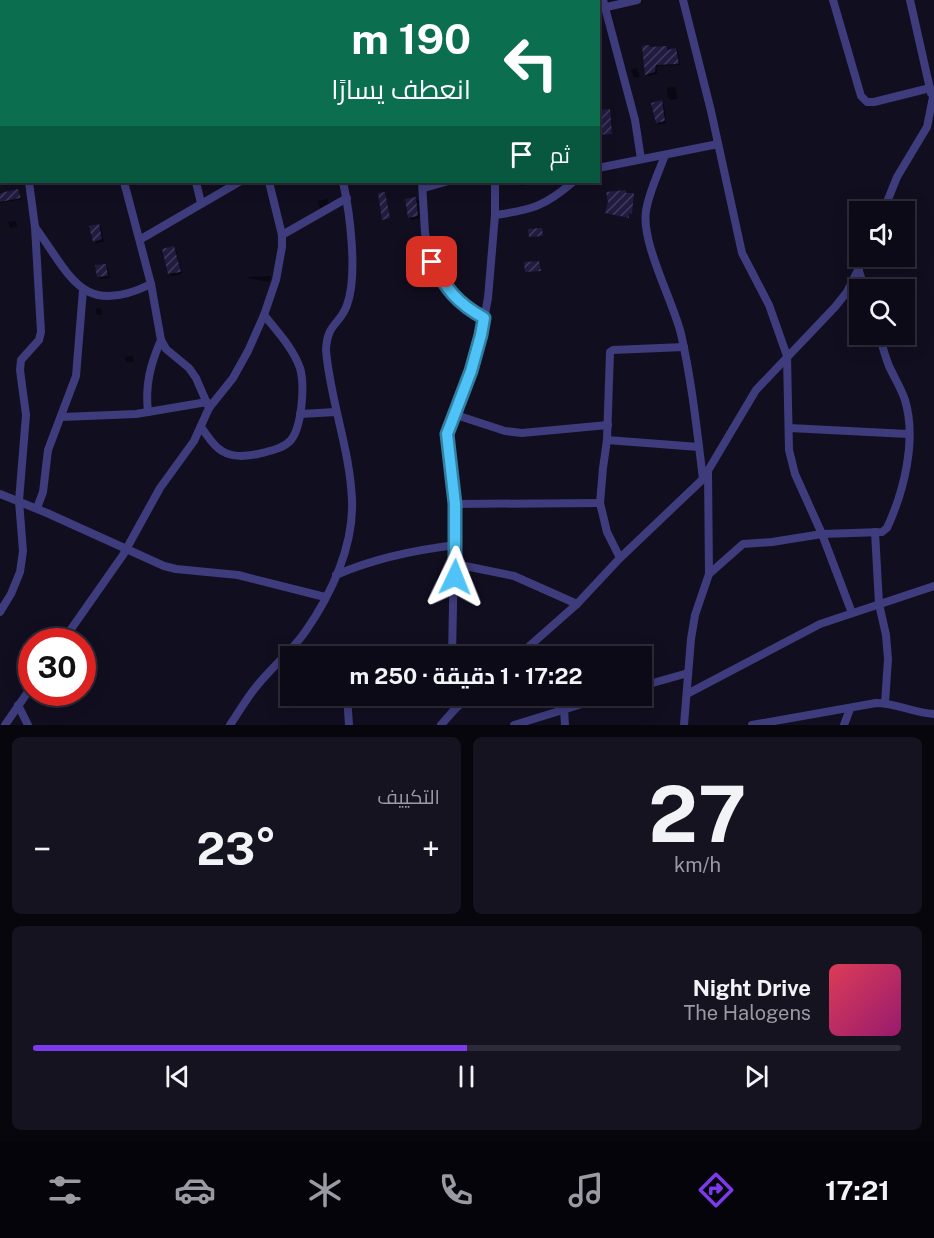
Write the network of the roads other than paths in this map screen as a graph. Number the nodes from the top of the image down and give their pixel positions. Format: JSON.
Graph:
{"nodes":[{"id":1,"x":637,"y":0,"type":"edge"},
{"id":2,"x":684,"y":0,"type":"edge"},
{"id":3,"x":833,"y":0,"type":"edge"},
{"id":4,"x":910,"y":0,"type":"edge"},
{"id":5,"x":602,"y":5,"type":"edge"},
{"id":6,"x":932,"y":93,"type":"edge"},
{"id":7,"x":718,"y":144,"type":"junction"},
{"id":8,"x":665,"y":154,"type":"junction"},
{"id":9,"x":641,"y":159,"type":"junction"},
{"id":10,"x":600,"y":168,"type":"edge"},
{"id":11,"x":29,"y":183,"type":"edge"},
{"id":12,"x":124,"y":183,"type":"edge"},
{"id":13,"x":196,"y":183,"type":"edge"},
{"id":14,"x":237,"y":183,"type":"edge"},
{"id":15,"x":269,"y":183,"type":"edge"},
{"id":16,"x":343,"y":183,"type":"edge"},
{"id":17,"x":495,"y":183,"type":"edge"},
{"id":18,"x":572,"y":183,"type":"edge"},
{"id":19,"x":423,"y":185,"type":"edge"},
{"id":20,"x":346,"y":198,"type":"junction"},
{"id":21,"x":887,"y":201,"type":"edge"},
{"id":22,"x":201,"y":203,"type":"junction"},
{"id":23,"x":495,"y":215,"type":"junction"},
{"id":24,"x":35,"y":227,"type":"junction"},
{"id":25,"x":282,"y":235,"type":"junction"},
{"id":26,"x":141,"y":238,"type":"junction"},
{"id":27,"x":861,"y":267,"type":"edge"},
{"id":28,"x":859,"y":271,"type":"junction"},
{"id":29,"x":862,"y":279,"type":"edge"},
{"id":30,"x":151,"y":284,"type":"junction"},
{"id":31,"x":83,"y":290,"type":"junction"},
{"id":32,"x":264,"y":315,"type":"junction"},
{"id":33,"x":484,"y":318,"type":"junction"},
{"id":34,"x":161,"y":340,"type":"junction"},
{"id":35,"x":882,"y":345,"type":"edge"},
{"id":36,"x":684,"y":347,"type":"junction"},
{"id":37,"x":787,"y":356,"type":"junction"},
{"id":38,"x":208,"y":405,"type":"junction"},
{"id":39,"x":148,"y":412,"type":"junction"},
{"id":40,"x":336,"y":412,"type":"junction"},
{"id":41,"x":300,"y":414,"type":"junction"},
{"id":42,"x":453,"y":414,"type":"junction"},
{"id":43,"x":62,"y":417,"type":"junction"},
{"id":44,"x":608,"y":424,"type":"junction"},
{"id":45,"x":201,"y":427,"type":"junction"},
{"id":46,"x":789,"y":428,"type":"junction"},
{"id":47,"x":909,"y":434,"type":"junction"},
{"id":48,"x":608,"y":440,"type":"junction"},
{"id":49,"x":699,"y":447,"type":"junction"},
{"id":50,"x":706,"y":476,"type":"junction"},
{"id":51,"x":0,"y":494,"type":"edge"},
{"id":52,"x":19,"y":501,"type":"junction"},
{"id":53,"x":600,"y":503,"type":"junction"},
{"id":54,"x":455,"y":504,"type":"junction"},
{"id":55,"x":37,"y":508,"type":"junction"},
{"id":56,"x":875,"y":532,"type":"junction"},
{"id":57,"x":822,"y":534,"type":"junction"},
{"id":58,"x":456,"y":545,"type":"junction"},
{"id":59,"x":127,"y":548,"type":"junction"},
{"id":60,"x":620,"y":558,"type":"junction"},
{"id":61,"x":455,"y":564,"type":"junction"},
{"id":62,"x":709,"y":574,"type":"junction"},
{"id":63,"x":336,"y":575,"type":"junction"},
{"id":64,"x":934,"y":586,"type":"edge"},
{"id":65,"x":325,"y":597,"type":"junction"},
{"id":66,"x":577,"y":604,"type":"junction"},
{"id":67,"x":879,"y":604,"type":"junction"},
{"id":68,"x":0,"y":612,"type":"edge"},
{"id":69,"x":852,"y":613,"type":"junction"},
{"id":70,"x":72,"y":628,"type":"edge"},
{"id":71,"x":295,"y":646,"type":"edge"},
{"id":72,"x":452,"y":646,"type":"edge"},
{"id":73,"x":529,"y":646,"type":"edge"},
{"id":74,"x":280,"y":665,"type":"edge"},
{"id":75,"x":688,"y":673,"type":"junction"},
{"id":76,"x":652,"y":683,"type":"edge"},
{"id":77,"x":687,"y":694,"type":"junction"},
{"id":78,"x":885,"y":703,"type":"junction"},
{"id":79,"x":18,"y":705,"type":"edge"},
{"id":80,"x":18,"y":706,"type":"edge"},
{"id":81,"x":348,"y":706,"type":"edge"},
{"id":82,"x":455,"y":706,"type":"edge"},
{"id":83,"x":459,"y":706,"type":"edge"},
{"id":84,"x":574,"y":706,"type":"edge"},
{"id":85,"x":455,"y":709,"type":"junction"},
{"id":86,"x":564,"y":709,"type":"junction"},
{"id":87,"x":850,"y":709,"type":"junction"},
{"id":88,"x":934,"y":714,"type":"edge"},
{"id":89,"x":775,"y":723,"type":"edge"},
{"id":90,"x":5,"y":725,"type":"edge"},
{"id":91,"x":28,"y":725,"type":"edge"},
{"id":92,"x":230,"y":725,"type":"edge"},
{"id":93,"x":349,"y":725,"type":"edge"},
{"id":94,"x":441,"y":725,"type":"edge"},
{"id":95,"x":514,"y":725,"type":"edge"},
{"id":96,"x":565,"y":725,"type":"edge"},
{"id":97,"x":684,"y":725,"type":"edge"},
{"id":98,"x":752,"y":725,"type":"edge"},
{"id":99,"x":844,"y":725,"type":"edge"}],
"edges":[{"from":1,"to":5,"type":"street"},
{"from":2,"to":7,"type":"street"},
{"from":3,"to":6,"type":"street"},
{"from":4,"to":6,"type":"street"},
{"from":5,"to":9,"type":"street"},
{"from":6,"to":21,"type":"street"},
{"from":7,"to":8,"type":"street"},
{"from":7,"to":37,"type":"street"},
{"from":8,"to":9,"type":"street"},
{"from":8,"to":36,"type":"street"},
{"from":9,"to":10,"type":"street"},
{"from":11,"to":24,"type":"street"},
{"from":12,"to":26,"type":"street"},
{"from":13,"to":22,"type":"street"},
{"from":14,"to":22,"type":"street"},
{"from":15,"to":25,"type":"street"},
{"from":16,"to":20,"type":"street"},
{"from":17,"to":23,"type":"street"},
{"from":18,"to":23,"type":"street"},
{"from":19,"to":33,"type":"street"},
{"from":20,"to":25,"type":"street"},
{"from":20,"to":40,"type":"street"},
{"from":22,"to":26,"type":"street"},
{"from":23,"to":33,"type":"street"},
{"from":24,"to":31,"type":"street"},
{"from":24,"to":52,"type":"street"},
{"from":25,"to":32,"type":"street"},
{"from":26,"to":30,"type":"street"},
{"from":27,"to":28,"type":"street"},
{"from":28,"to":29,"type":"street"},
{"from":28,"to":37,"type":"street"},
{"from":30,"to":31,"type":"street"},
{"from":30,"to":34,"type":"street"},
{"from":31,"to":43,"type":"street"},
{"from":32,"to":38,"type":"street"},
{"from":32,"to":41,"type":"street"},
{"from":33,"to":42,"type":"street"},
{"from":34,"to":38,"type":"street"},
{"from":34,"to":39,"type":"street"},
{"from":35,"to":47,"type":"street"},
{"from":36,"to":44,"type":"street"},
{"from":36,"to":49,"type":"street"},
{"from":37,"to":46,"type":"street"},
{"from":37,"to":50,"type":"street"},
{"from":38,"to":39,"type":"street"},
{"from":38,"to":45,"type":"street"},
{"from":39,"to":43,"type":"street"},
{"from":40,"to":41,"type":"street"},
{"from":40,"to":63,"type":"street"},
{"from":41,"to":45,"type":"street"},
{"from":42,"to":44,"type":"street"},
{"from":42,"to":54,"type":"street"},
{"from":43,"to":55,"type":"street"},
{"from":44,"to":48,"type":"street"},
{"from":45,"to":59,"type":"street"},
{"from":46,"to":47,"type":"street"},
{"from":46,"to":57,"type":"street"},
{"from":47,"to":56,"type":"street"},
{"from":48,"to":49,"type":"street"},
{"from":48,"to":53,"type":"street"},
{"from":49,"to":50,"type":"street"},
{"from":50,"to":60,"type":"street"},
{"from":50,"to":62,"type":"street"},
{"from":51,"to":52,"type":"street"},
{"from":52,"to":55,"type":"street"},
{"from":52,"to":68,"type":"street"},
{"from":53,"to":54,"type":"street"},
{"from":53,"to":60,"type":"street"},
{"from":54,"to":58,"type":"street"},
{"from":55,"to":59,"type":"street"},
{"from":56,"to":57,"type":"street"},
{"from":56,"to":67,"type":"street"},
{"from":57,"to":62,"type":"street"},
{"from":57,"to":69,"type":"street"},
{"from":58,"to":61,"type":"street"},
{"from":58,"to":63,"type":"street"},
{"from":59,"to":65,"type":"street"},
{"from":59,"to":70,"type":"street"},
{"from":60,"to":66,"type":"street"},
{"from":61,"to":66,"type":"street"},
{"from":61,"to":72,"type":"street"},
{"from":62,"to":75,"type":"street"},
{"from":63,"to":65,"type":"street"},
{"from":64,"to":67,"type":"street"},
{"from":65,"to":71,"type":"street"},
{"from":66,"to":73,"type":"street"},
{"from":67,"to":69,"type":"street"},
{"from":67,"to":78,"type":"street"},
{"from":69,"to":77,"type":"street"},
{"from":74,"to":92,"type":"street"},
{"from":75,"to":76,"type":"street"},
{"from":75,"to":77,"type":"street"},
{"from":77,"to":97,"type":"street"},
{"from":78,"to":87,"type":"street"},
{"from":78,"to":88,"type":"street"},
{"from":79,"to":90,"type":"street"},
{"from":80,"to":91,"type":"street"},
{"from":81,"to":93,"type":"street"},
{"from":82,"to":85,"type":"street"},
{"from":83,"to":85,"type":"street"},
{"from":84,"to":86,"type":"street"},
{"from":85,"to":94,"type":"street"},
{"from":86,"to":95,"type":"street"},
{"from":86,"to":96,"type":"street"},
{"from":87,"to":89,"type":"street"},
{"from":87,"to":99,"type":"street"},
{"from":89,"to":98,"type":"street"}]}
